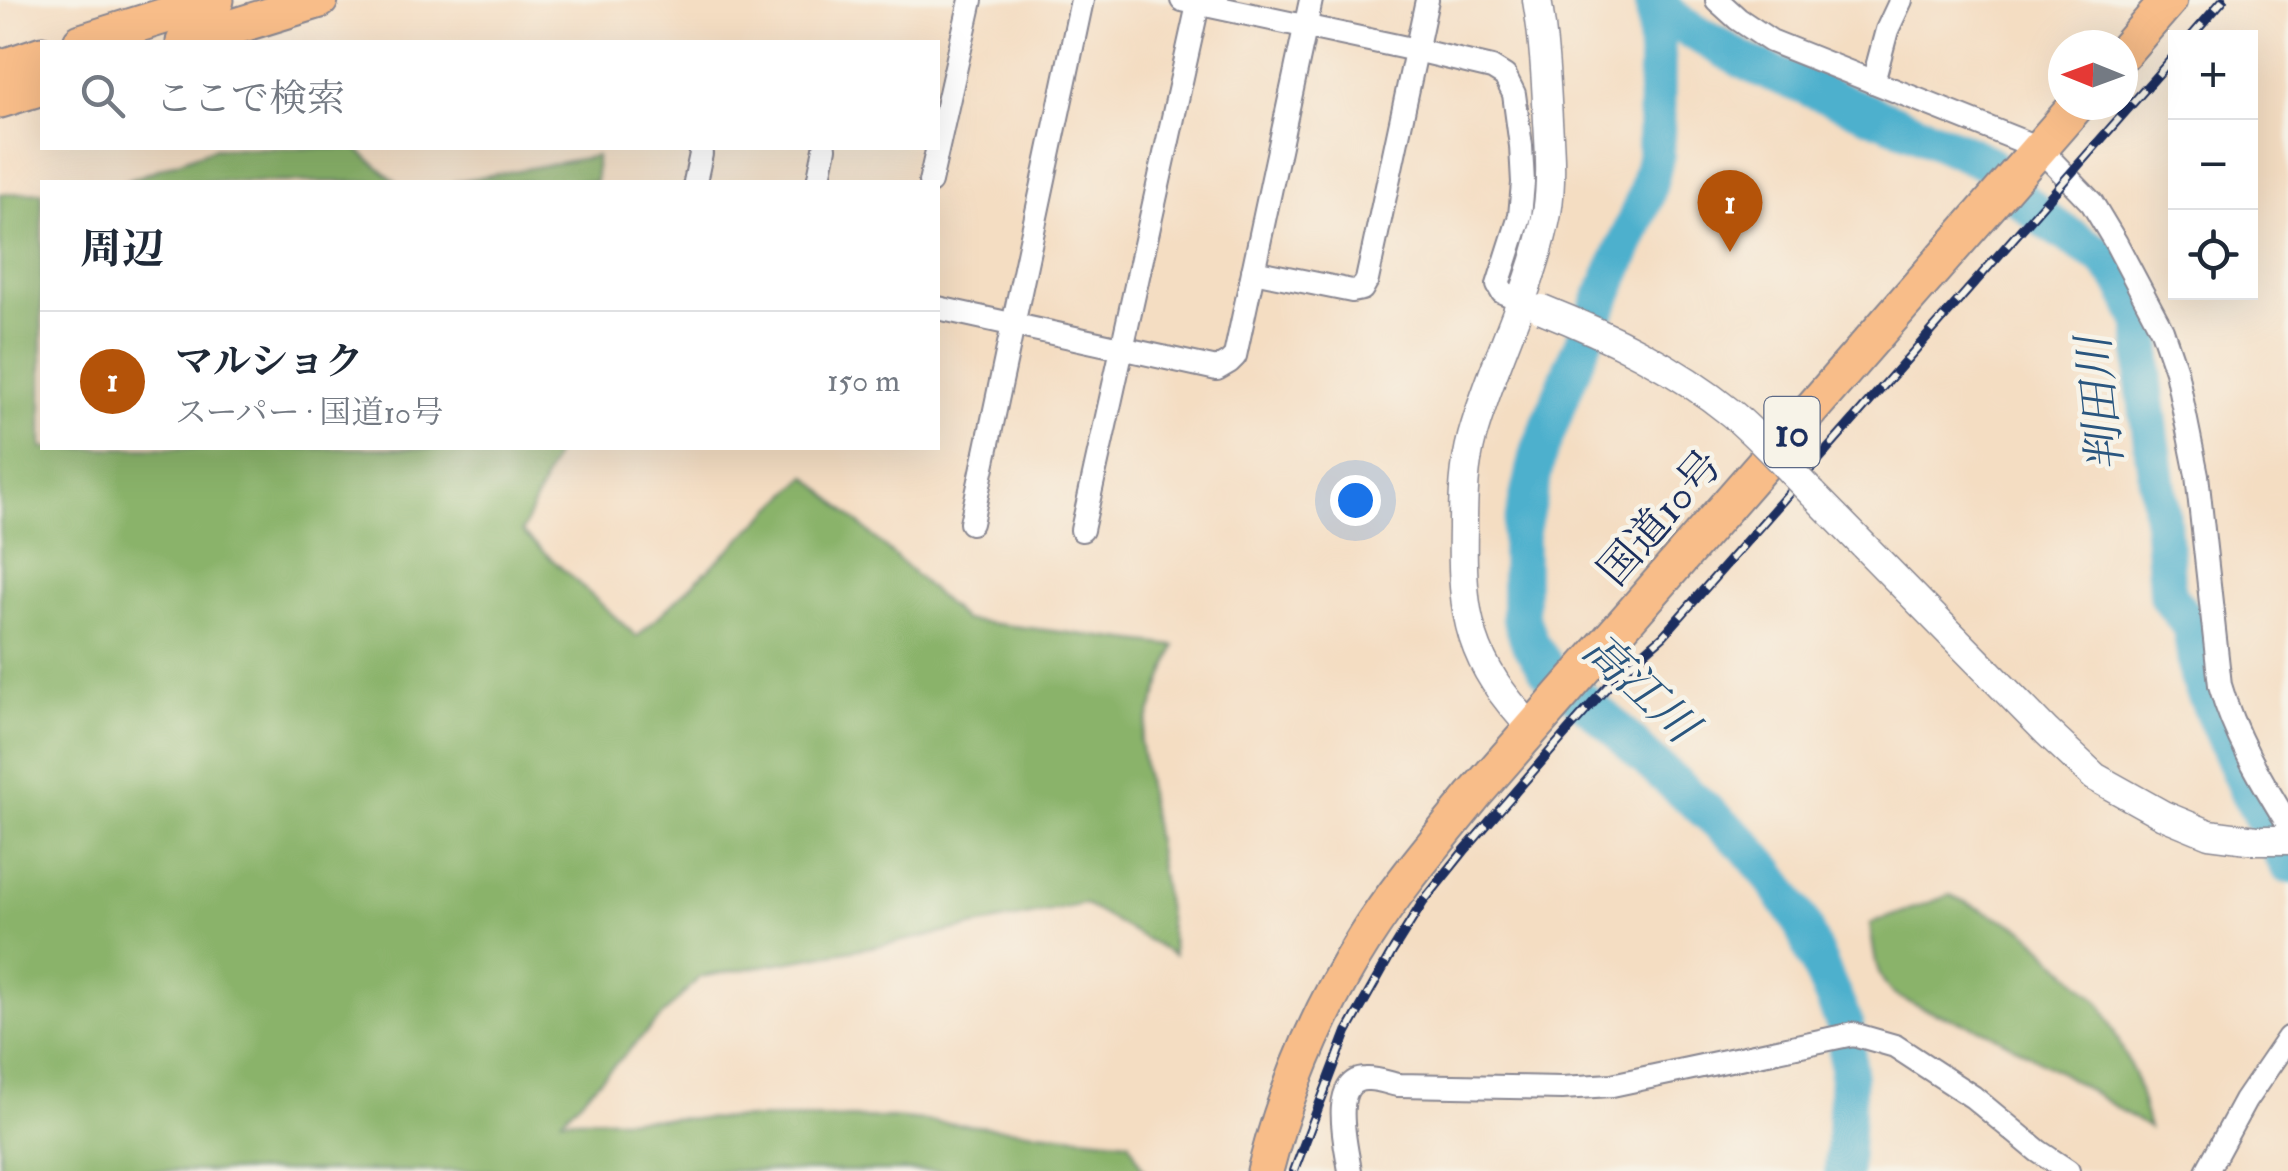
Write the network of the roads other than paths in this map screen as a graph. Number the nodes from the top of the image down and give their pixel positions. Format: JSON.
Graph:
{"nodes":[{"id":1,"x":216,"y":0,"type":"edge"},
{"id":2,"x":320,"y":0,"type":"edge"},
{"id":3,"x":971,"y":0,"type":"edge"},
{"id":4,"x":1082,"y":0,"type":"edge"},
{"id":5,"x":1311,"y":0,"type":"edge"},
{"id":6,"x":1427,"y":0,"type":"edge"},
{"id":7,"x":1537,"y":0,"type":"edge"},
{"id":8,"x":1717,"y":0,"type":"edge"},
{"id":9,"x":1901,"y":0,"type":"edge"},
{"id":10,"x":2169,"y":0,"type":"edge"},
{"id":11,"x":1193,"y":1,"type":"edge"},
{"id":12,"x":1305,"y":26,"type":"junction"},
{"id":13,"x":2138,"y":35,"type":"edge"},
{"id":14,"x":86,"y":40,"type":"edge"},
{"id":15,"x":190,"y":40,"type":"edge"},
{"id":16,"x":1416,"y":50,"type":"junction"},
{"id":17,"x":40,"y":55,"type":"edge"},
{"id":18,"x":0,"y":68,"type":"edge"},
{"id":19,"x":1873,"y":82,"type":"junction"},
{"id":20,"x":40,"y":88,"type":"edge"},
{"id":21,"x":0,"y":100,"type":"edge"},
{"id":22,"x":2064,"y":120,"type":"edge"},
{"id":23,"x":940,"y":138,"type":"edge"},
{"id":24,"x":825,"y":150,"type":"edge"},
{"id":25,"x":937,"y":150,"type":"edge"},
{"id":26,"x":2036,"y":152,"type":"junction"},
{"id":27,"x":701,"y":154,"type":"dead end"},
{"id":28,"x":695,"y":180,"type":"edge"},
{"id":29,"x":818,"y":180,"type":"edge"},
{"id":30,"x":930,"y":180,"type":"edge"},
{"id":31,"x":1253,"y":271,"type":"junction"},
{"id":32,"x":1532,"y":304,"type":"junction"},
{"id":33,"x":940,"y":308,"type":"edge"},
{"id":34,"x":1013,"y":324,"type":"junction"},
{"id":35,"x":1122,"y":348,"type":"junction"},
{"id":36,"x":972,"y":522,"type":"dead end"},
{"id":37,"x":1082,"y":530,"type":"dead end"},
{"id":38,"x":1542,"y":718,"type":"junction"},
{"id":39,"x":2288,"y":824,"type":"edge"},
{"id":40,"x":2288,"y":840,"type":"edge"},
{"id":41,"x":2288,"y":1038,"type":"edge"},
{"id":42,"x":1265,"y":1171,"type":"edge"},
{"id":43,"x":1350,"y":1171,"type":"edge"},
{"id":44,"x":2068,"y":1171,"type":"edge"},
{"id":45,"x":2207,"y":1171,"type":"edge"}],
"edges":[{"from":1,"to":14,"type":"highway"},
{"from":2,"to":15,"type":"highway"},
{"from":3,"to":23,"type":"street"},
{"from":4,"to":34,"type":"street"},
{"from":5,"to":12,"type":"street"},
{"from":6,"to":16,"type":"street"},
{"from":7,"to":32,"type":"street"},
{"from":8,"to":19,"type":"street"},
{"from":9,"to":19,"type":"street"},
{"from":10,"to":13,"type":"highway"},
{"from":11,"to":12,"type":"street"},
{"from":11,"to":35,"type":"street"},
{"from":12,"to":16,"type":"street"},
{"from":12,"to":31,"type":"street"},
{"from":16,"to":31,"type":"street"},
{"from":16,"to":32,"type":"street"},
{"from":17,"to":18,"type":"highway"},
{"from":19,"to":26,"type":"street"},
{"from":20,"to":21,"type":"highway"},
{"from":22,"to":26,"type":"highway","name":"国道10号","number":"10"},
{"from":24,"to":29,"type":"street"},
{"from":25,"to":30,"type":"street"},
{"from":26,"to":38,"type":"highway","name":"国道10号","number":"10"},
{"from":26,"to":39,"type":"street"},
{"from":27,"to":28,"type":"street"},
{"from":31,"to":35,"type":"street"},
{"from":32,"to":38,"type":"street"},
{"from":32,"to":40,"type":"street","bridge":true},
{"from":33,"to":34,"type":"street"},
{"from":34,"to":35,"type":"street"},
{"from":34,"to":36,"type":"street"},
{"from":35,"to":37,"type":"street"},
{"from":38,"to":42,"type":"highway","name":"国道10号","number":"10"},
{"from":41,"to":45,"type":"street"},
{"from":43,"to":44,"type":"street"}]}
